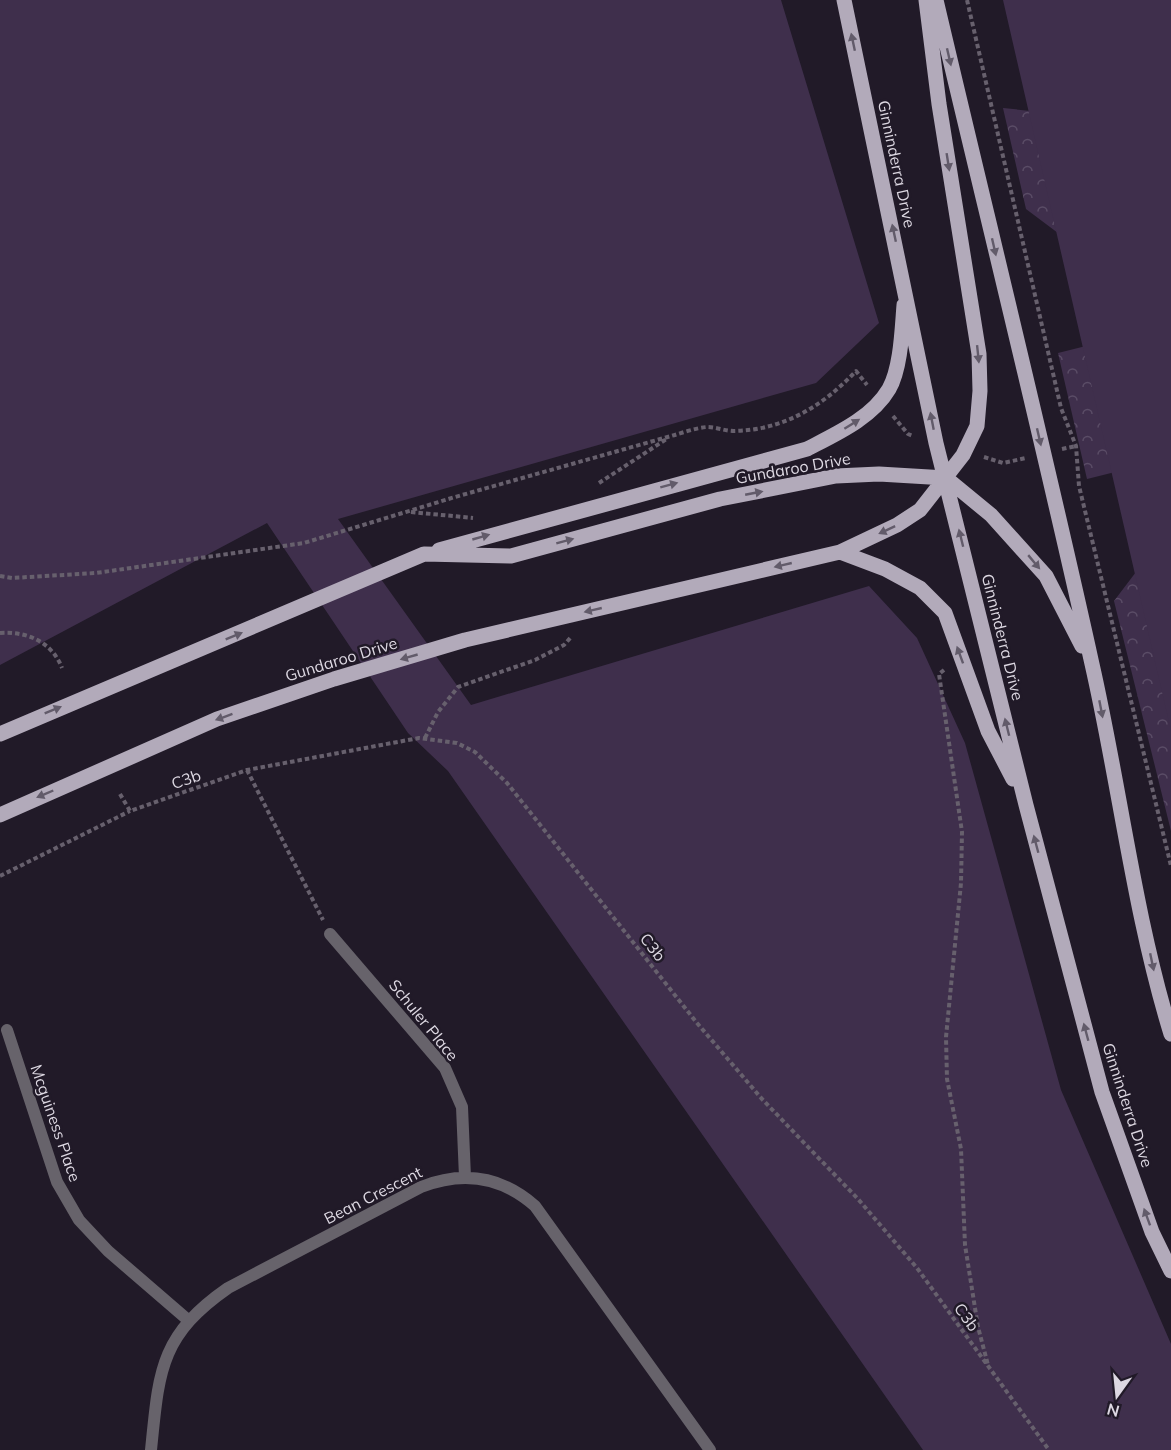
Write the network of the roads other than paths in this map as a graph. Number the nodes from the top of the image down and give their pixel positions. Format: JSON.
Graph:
{"nodes":[{"id":1,"x":844,"y":0,"type":"edge"},
{"id":2,"x":926,"y":0,"type":"edge"},
{"id":3,"x":936,"y":0,"type":"edge"},
{"id":4,"x":906,"y":290,"type":"junction"},
{"id":5,"x":946,"y":478,"type":"junction"},
{"id":6,"x":840,"y":552,"type":"junction"},
{"id":7,"x":424,"y":554,"type":"junction"},
{"id":8,"x":1093,"y":666,"type":"junction"},
{"id":9,"x":0,"y":734,"type":"edge"},
{"id":10,"x":1026,"y":805,"type":"junction"},
{"id":11,"x":0,"y":815,"type":"edge"},
{"id":12,"x":330,"y":934,"type":"road end"},
{"id":13,"x":7,"y":1030,"type":"dead end"},
{"id":14,"x":1171,"y":1034,"type":"edge"},
{"id":15,"x":465,"y":1177,"type":"junction"},
{"id":16,"x":1171,"y":1271,"type":"edge"},
{"id":17,"x":188,"y":1320,"type":"junction"},
{"id":18,"x":151,"y":1450,"type":"edge"},
{"id":19,"x":710,"y":1450,"type":"edge"}],
"edges":[{"from":4,"to":1,"type":"main road","name":"Ginninderra Drive","one_way":true},
{"from":2,"to":5,"type":"main road","one_way":true},
{"from":3,"to":8,"type":"main road","one_way":true},
{"from":5,"to":4,"type":"main road","name":"Ginninderra Drive","one_way":true},
{"from":7,"to":4,"type":"main road","one_way":true},
{"from":5,"to":6,"type":"main road","name":"Gundaroo Drive","one_way":true},
{"from":7,"to":5,"type":"main road","name":"Gundaroo Drive","one_way":true},
{"from":5,"to":8,"type":"main road","one_way":true},
{"from":10,"to":5,"type":"main road","name":"Ginninderra Drive","one_way":true},
{"from":10,"to":6,"type":"main road","one_way":true},
{"from":6,"to":11,"type":"main road","name":"Gundaroo Drive","one_way":true},
{"from":9,"to":7,"type":"main road","name":"Gundaroo Drive","one_way":true},
{"from":8,"to":14,"type":"main road","one_way":true},
{"from":16,"to":10,"type":"main road","name":"Ginninderra Drive","one_way":true},
{"from":12,"to":15,"type":"street","name":"Schuler Place"},
{"from":13,"to":17,"type":"street","name":"Mcguiness Place"},
{"from":15,"to":17,"type":"street","name":"Bean Crescent"},
{"from":15,"to":19,"type":"street","name":"Bean Crescent"},
{"from":17,"to":18,"type":"street","name":"Bean Crescent"}]}
